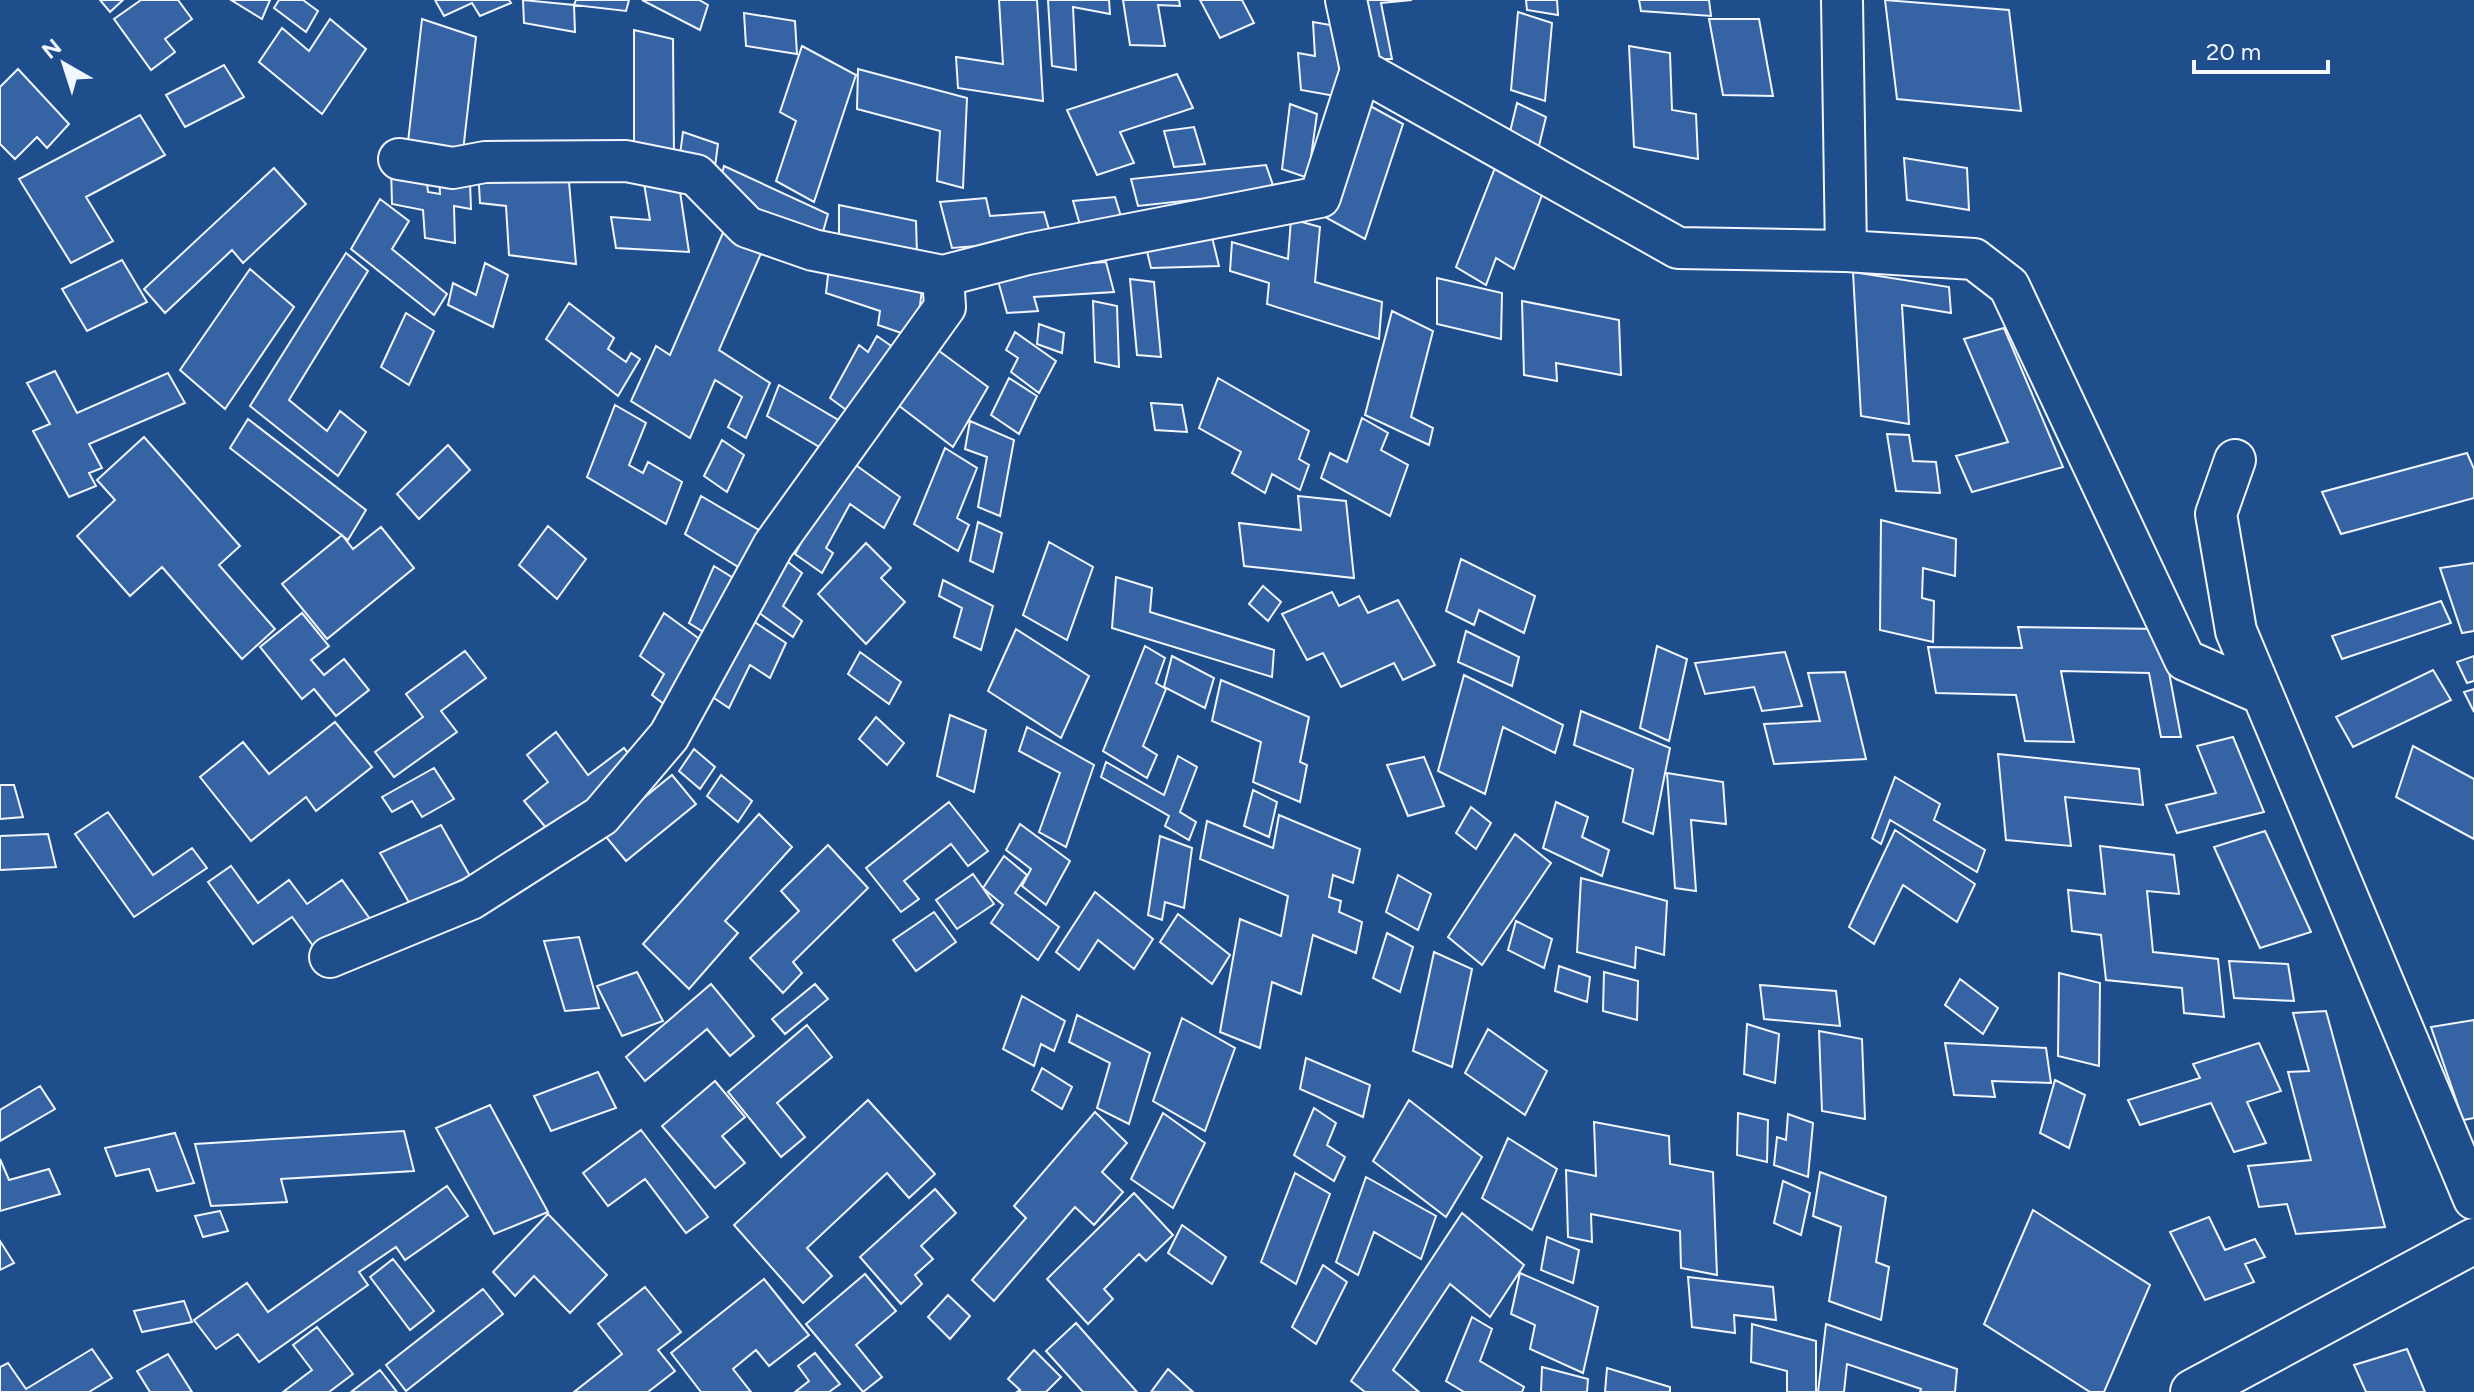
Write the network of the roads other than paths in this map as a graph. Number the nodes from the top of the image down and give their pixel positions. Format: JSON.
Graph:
{"nodes":[{"id":1,"x":1346,"y":0,"type":"edge"},
{"id":2,"x":1842,"y":0,"type":"edge"},
{"id":3,"x":1361,"y":70,"type":"junction"},
{"id":4,"x":399,"y":159,"type":"dead end"},
{"id":5,"x":1846,"y":251,"type":"junction"},
{"id":6,"x":943,"y":276,"type":"junction"},
{"id":7,"x":2235,"y":460,"type":"dead end"},
{"id":8,"x":2262,"y":694,"type":"junction"},
{"id":9,"x":330,"y":957,"type":"dead end"},
{"id":10,"x":2474,"y":1199,"type":"edge"},
{"id":11,"x":2474,"y":1241,"type":"edge"},
{"id":12,"x":2193,"y":1392,"type":"edge"}],
"edges":[{"from":1,"to":3,"type":"street"},
{"from":2,"to":5,"type":"street"},
{"from":3,"to":5,"type":"street"},
{"from":3,"to":6,"type":"street"},
{"from":4,"to":6,"type":"street"},
{"from":5,"to":8,"type":"street"},
{"from":6,"to":9,"type":"street"},
{"from":7,"to":8,"type":"street"},
{"from":8,"to":10,"type":"street"},
{"from":11,"to":12,"type":"street"}]}
